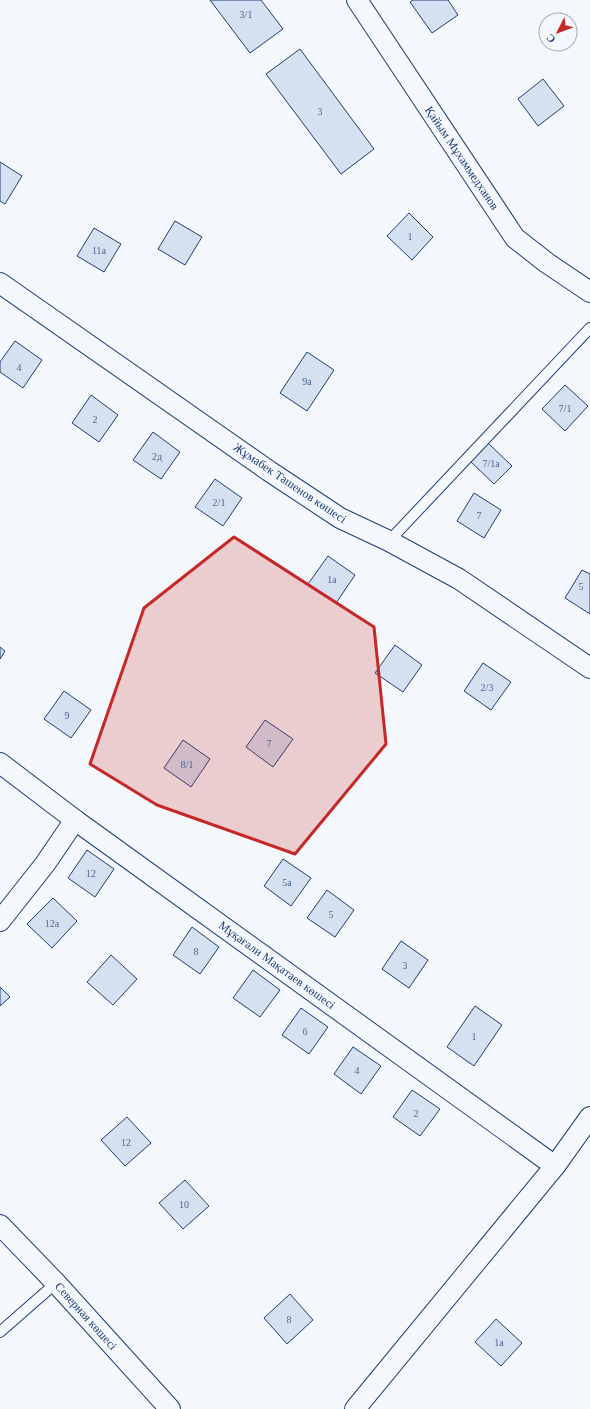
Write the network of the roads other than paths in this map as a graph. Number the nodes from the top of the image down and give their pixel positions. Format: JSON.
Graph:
{"nodes":[{"id":1,"x":362,"y":2,"type":"edge"},
{"id":2,"x":0,"y":282,"type":"edge"},
{"id":3,"x":590,"y":292,"type":"edge"},
{"id":4,"x":590,"y":328,"type":"edge"},
{"id":5,"x":389,"y":541,"type":"junction"},
{"id":6,"x":590,"y":668,"type":"edge"},
{"id":7,"x":0,"y":763,"type":"edge"},
{"id":8,"x":75,"y":820,"type":"junction"},
{"id":9,"x":0,"y":921,"type":"edge"},
{"id":10,"x":590,"y":1117,"type":"edge"},
{"id":11,"x":555,"y":1166,"type":"junction"},
{"id":12,"x":0,"y":1225,"type":"edge"},
{"id":13,"x":56,"y":1283,"type":"junction"},
{"id":14,"x":0,"y":1332,"type":"edge"},
{"id":15,"x":170,"y":1409,"type":"edge"},
{"id":16,"x":355,"y":1409,"type":"edge"}],
"edges":[{"from":1,"to":3,"type":"street","name":"Қайым Мұхаммедханов"},
{"from":2,"to":5,"type":"street","name":"Жұмабек Ташенов көшесі"},
{"from":4,"to":5,"type":"lane"},
{"from":5,"to":6,"type":"street","name":"Жұмабек Ташенов көшесі"},
{"from":7,"to":8,"type":"street","name":"Мұқағали Мақатаев көшесі"},
{"from":8,"to":9,"type":"street"},
{"from":8,"to":11,"type":"street","name":"Мұқағали Мақатаев көшесі"},
{"from":10,"to":11,"type":"street"},
{"from":11,"to":16,"type":"street"},
{"from":12,"to":13,"type":"street","name":"Северная көшесі"},
{"from":13,"to":14,"type":"lane"},
{"from":13,"to":15,"type":"street","name":"Северная көшесі"}]}
